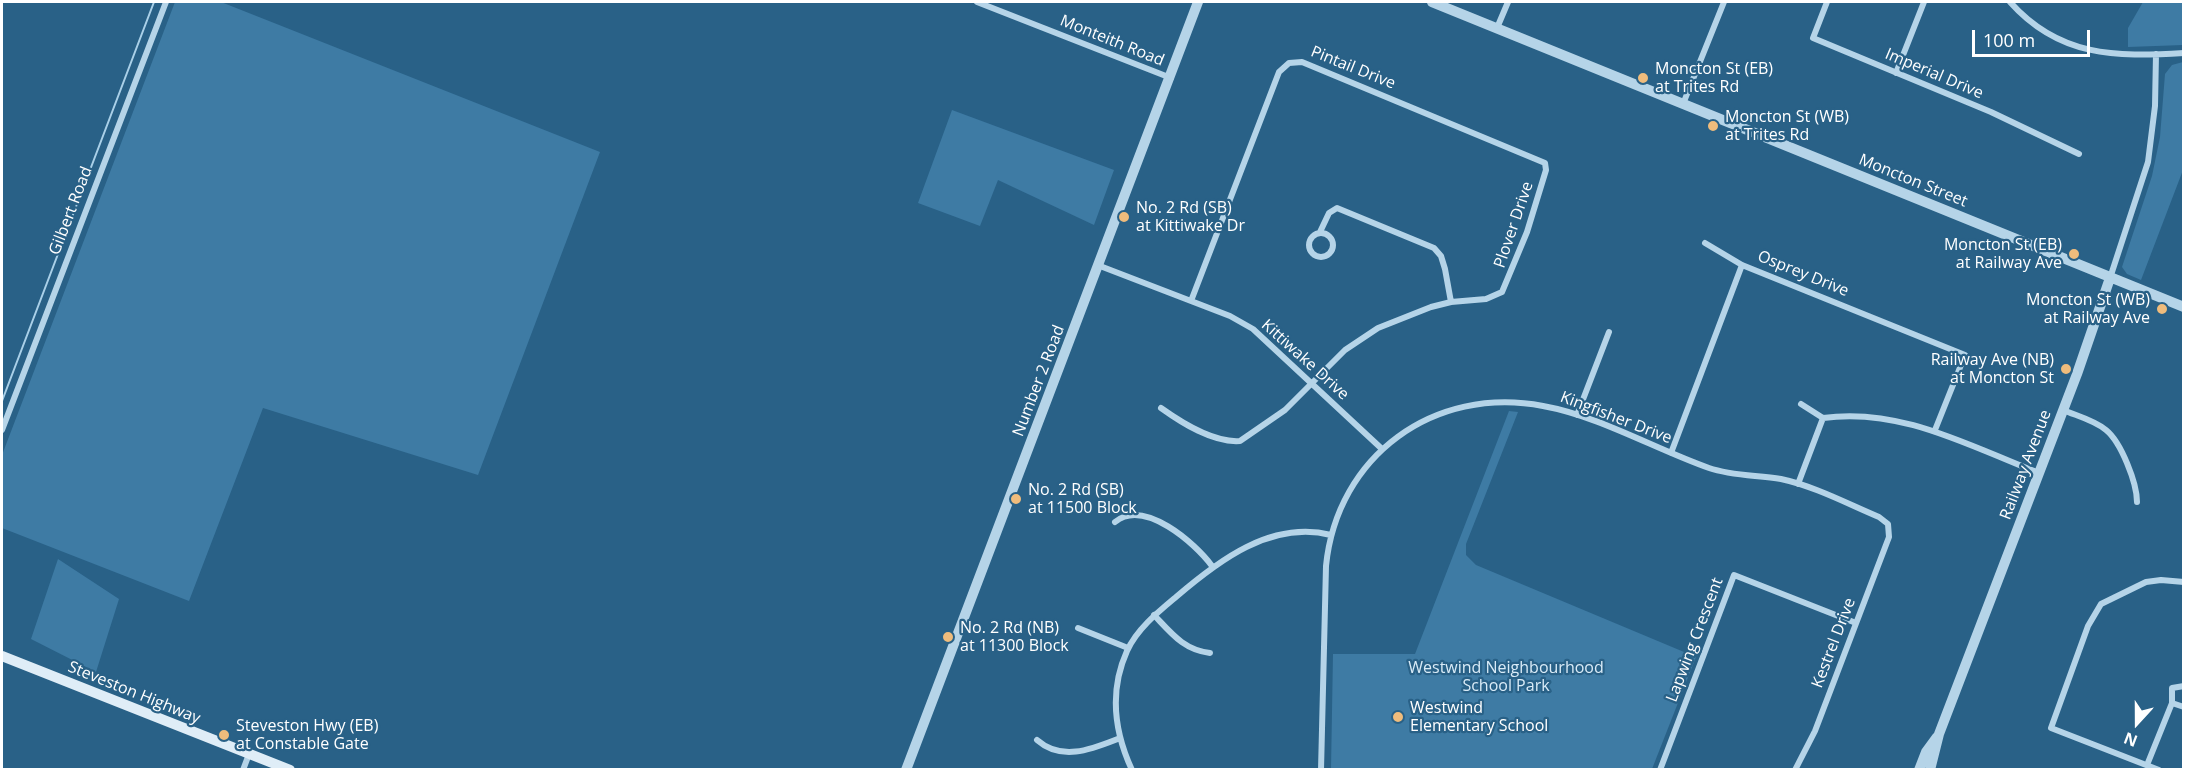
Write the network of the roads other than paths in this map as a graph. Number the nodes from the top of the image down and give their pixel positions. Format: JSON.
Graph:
{"nodes":[{"id":1,"x":166,"y":2,"type":"edge"},
{"id":2,"x":976,"y":2,"type":"edge"},
{"id":3,"x":1198,"y":2,"type":"edge"},
{"id":4,"x":1432,"y":2,"type":"edge"},
{"id":5,"x":1508,"y":2,"type":"edge"},
{"id":6,"x":1724,"y":2,"type":"edge"},
{"id":7,"x":1827,"y":2,"type":"edge"},
{"id":8,"x":1924,"y":2,"type":"edge"},
{"id":9,"x":2010,"y":2,"type":"edge"},
{"id":10,"x":1497,"y":28,"type":"junction"},
{"id":11,"x":2184,"y":53,"type":"edge"},
{"id":12,"x":2156,"y":54,"type":"junction"},
{"id":13,"x":1896,"y":73,"type":"junction"},
{"id":14,"x":1171,"y":78,"type":"junction"},
{"id":15,"x":1683,"y":104,"type":"junction"},
{"id":16,"x":2079,"y":154,"type":"dead end"},
{"id":17,"x":1545,"y":163,"type":"joint"},
{"id":18,"x":1320,"y":232,"type":"junction"},
{"id":19,"x":1705,"y":243,"type":"dead end"},
{"id":20,"x":1742,"y":265,"type":"junction"},
{"id":21,"x":1100,"y":266,"type":"junction"},
{"id":22,"x":2110,"y":278,"type":"junction"},
{"id":23,"x":1191,"y":301,"type":"junction"},
{"id":24,"x":1451,"y":302,"type":"junction"},
{"id":25,"x":2184,"y":307,"type":"edge"},
{"id":26,"x":1609,"y":332,"type":"dead end"},
{"id":27,"x":1311,"y":383,"type":"junction"},
{"id":28,"x":1801,"y":404,"type":"dead end"},
{"id":29,"x":1161,"y":408,"type":"dead end"},
{"id":30,"x":2063,"y":410,"type":"junction"},
{"id":31,"x":1577,"y":416,"type":"junction"},
{"id":32,"x":1823,"y":418,"type":"junction"},
{"id":33,"x":2,"y":430,"type":"edge"},
{"id":34,"x":1935,"y":430,"type":"junction"},
{"id":35,"x":1382,"y":449,"type":"junction"},
{"id":36,"x":1671,"y":453,"type":"junction"},
{"id":37,"x":2039,"y":472,"type":"junction"},
{"id":38,"x":1798,"y":484,"type":"junction"},
{"id":39,"x":2137,"y":502,"type":"dead end"},
{"id":40,"x":1115,"y":522,"type":"dead end"},
{"id":41,"x":1888,"y":524,"type":"joint"},
{"id":42,"x":1330,"y":535,"type":"junction"},
{"id":43,"x":1212,"y":566,"type":"junction"},
{"id":44,"x":2184,"y":582,"type":"edge"},
{"id":45,"x":1155,"y":615,"type":"junction"},
{"id":46,"x":1856,"y":623,"type":"junction"},
{"id":47,"x":1078,"y":628,"type":"dead end"},
{"id":48,"x":1128,"y":648,"type":"junction"},
{"id":49,"x":1210,"y":653,"type":"dead end"},
{"id":50,"x":2,"y":656,"type":"edge"},
{"id":51,"x":2184,"y":686,"type":"edge"},
{"id":52,"x":2172,"y":703,"type":"junction"},
{"id":53,"x":2184,"y":707,"type":"edge"},
{"id":54,"x":1939,"y":734,"type":"junction"},
{"id":55,"x":1120,"y":738,"type":"junction"},
{"id":56,"x":1037,"y":740,"type":"dead end"},
{"id":57,"x":249,"y":754,"type":"junction"},
{"id":58,"x":2147,"y":765,"type":"junction"},
{"id":59,"x":243,"y":770,"type":"edge"},
{"id":60,"x":290,"y":770,"type":"edge"},
{"id":61,"x":906,"y":770,"type":"edge"},
{"id":62,"x":1132,"y":770,"type":"edge"},
{"id":63,"x":1321,"y":770,"type":"edge"},
{"id":64,"x":1660,"y":770,"type":"edge"},
{"id":65,"x":1795,"y":770,"type":"edge"},
{"id":66,"x":1919,"y":770,"type":"edge"},
{"id":67,"x":1930,"y":770,"type":"edge"},
{"id":68,"x":2158,"y":770,"type":"edge"}],
"edges":[{"from":1,"to":33,"type":"street","name":"Gilbert Road"},
{"from":2,"to":14,"type":"street","name":"Monteith Road"},
{"from":3,"to":14,"type":"street","name":"Number 2 Road"},
{"from":4,"to":10,"type":"street","name":"Moncton Street"},
{"from":5,"to":10,"type":"street"},
{"from":6,"to":15,"type":"street"},
{"from":7,"to":13,"type":"street","name":"Imperial Drive"},
{"from":8,"to":13,"type":"street"},
{"from":9,"to":12,"type":"street"},
{"from":10,"to":15,"type":"street","name":"Moncton Street"},
{"from":11,"to":12,"type":"street"},
{"from":12,"to":22,"type":"street","name":"Railway Avenue"},
{"from":13,"to":16,"type":"street","name":"Imperial Drive"},
{"from":14,"to":21,"type":"street","name":"Number 2 Road"},
{"from":15,"to":22,"type":"street","name":"Moncton Street"},
{"from":17,"to":23,"type":"street","name":"Pintail Drive"},
{"from":17,"to":24,"type":"street","name":"Plover Drive"},
{"from":18,"to":18,"type":"street"},
{"from":18,"to":24,"type":"street"},
{"from":19,"to":20,"type":"street"},
{"from":20,"to":34,"type":"street","name":"Osprey Drive"},
{"from":20,"to":36,"type":"street","name":"Osprey Drive"},
{"from":21,"to":23,"type":"street","name":"Kittiwake Drive"},
{"from":21,"to":61,"type":"street","name":"Number 2 Road"},
{"from":22,"to":25,"type":"street","name":"Moncton Street"},
{"from":22,"to":30,"type":"street","name":"Railway Avenue"},
{"from":23,"to":27,"type":"street","name":"Kittiwake Drive"},
{"from":24,"to":27,"type":"street","name":"Plover Drive"},
{"from":26,"to":31,"type":"street"},
{"from":27,"to":29,"type":"street","name":"Plover Drive"},
{"from":27,"to":35,"type":"street","name":"Kittiwake Drive"},
{"from":28,"to":32,"type":"street"},
{"from":30,"to":37,"type":"street","name":"Railway Avenue"},
{"from":30,"to":39,"type":"street"},
{"from":31,"to":35,"type":"street","name":"Kingfisher Drive"},
{"from":31,"to":36,"type":"street","name":"Kingfisher Drive"},
{"from":32,"to":34,"type":"street"},
{"from":32,"to":38,"type":"street"},
{"from":34,"to":37,"type":"street"},
{"from":35,"to":42,"type":"street","name":"Kingfisher Drive"},
{"from":36,"to":38,"type":"street","name":"Kingfisher Drive"},
{"from":37,"to":54,"type":"street","name":"Railway Avenue"},
{"from":38,"to":41,"type":"street","name":"Kingfisher Drive"},
{"from":40,"to":43,"type":"street"},
{"from":41,"to":46,"type":"street","name":"Kestrel Drive"},
{"from":42,"to":43,"type":"street"},
{"from":42,"to":63,"type":"street","name":"Kingfisher Drive"},
{"from":43,"to":45,"type":"street"},
{"from":44,"to":58,"type":"street"},
{"from":45,"to":48,"type":"street"},
{"from":45,"to":49,"type":"street"},
{"from":46,"to":64,"type":"street","name":"Lapwing Crescent"},
{"from":46,"to":65,"type":"street","name":"Kestrel Drive"},
{"from":47,"to":48,"type":"street"},
{"from":48,"to":55,"type":"street"},
{"from":50,"to":57,"type":"main road","name":"Steveston Highway"},
{"from":51,"to":52,"type":"street"},
{"from":52,"to":53,"type":"street"},
{"from":52,"to":58,"type":"street"},
{"from":54,"to":66,"type":"street","name":"Railway Avenue"},
{"from":54,"to":67,"type":"street","name":"Railway Avenue"},
{"from":55,"to":56,"type":"street"},
{"from":55,"to":62,"type":"street"},
{"from":57,"to":59,"type":"street"},
{"from":57,"to":60,"type":"main road","name":"Steveston Highway"},
{"from":58,"to":68,"type":"street"}]}
